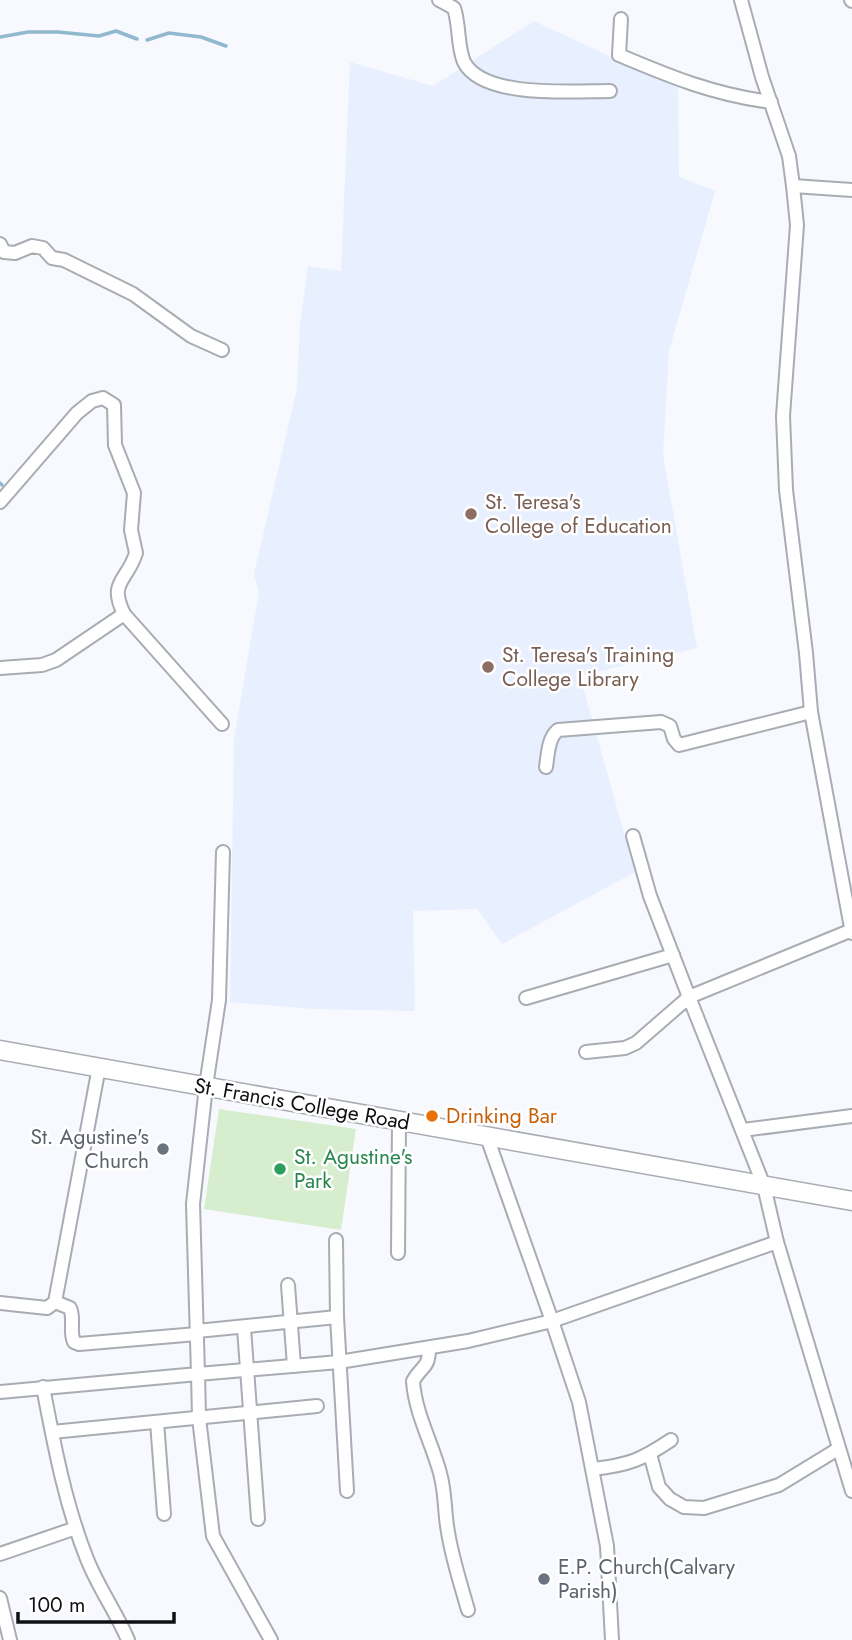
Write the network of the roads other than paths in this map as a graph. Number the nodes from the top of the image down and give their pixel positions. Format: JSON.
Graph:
{"nodes":[{"id":1,"x":439,"y":0,"type":"edge"},
{"id":2,"x":741,"y":0,"type":"edge"},
{"id":3,"x":621,"y":19,"type":"dead end"},
{"id":4,"x":610,"y":91,"type":"dead end"},
{"id":5,"x":771,"y":102,"type":"junction"},
{"id":6,"x":793,"y":186,"type":"junction"},
{"id":7,"x":852,"y":190,"type":"edge"},
{"id":8,"x":0,"y":244,"type":"edge"},
{"id":9,"x":222,"y":350,"type":"dead end"},
{"id":10,"x":0,"y":502,"type":"edge"},
{"id":11,"x":124,"y":614,"type":"junction"},
{"id":12,"x":0,"y":668,"type":"edge"},
{"id":13,"x":811,"y":712,"type":"junction"},
{"id":14,"x":222,"y":724,"type":"dead end"},
{"id":15,"x":546,"y":767,"type":"dead end"},
{"id":16,"x":633,"y":836,"type":"dead end"},
{"id":17,"x":223,"y":852,"type":"dead end"},
{"id":18,"x":852,"y":931,"type":"edge"},
{"id":19,"x":673,"y":955,"type":"junction"},
{"id":20,"x":689,"y":997,"type":"junction"},
{"id":21,"x":526,"y":998,"type":"dead end"},
{"id":22,"x":0,"y":1050,"type":"edge"},
{"id":23,"x":586,"y":1052,"type":"dead end"},
{"id":24,"x":99,"y":1068,"type":"junction"},
{"id":25,"x":206,"y":1086,"type":"junction"},
{"id":26,"x":852,"y":1116,"type":"edge"},
{"id":27,"x":399,"y":1122,"type":"junction"},
{"id":28,"x":743,"y":1130,"type":"junction"},
{"id":29,"x":486,"y":1137,"type":"junction"},
{"id":30,"x":764,"y":1186,"type":"junction"},
{"id":31,"x":852,"y":1202,"type":"edge"},
{"id":32,"x":336,"y":1240,"type":"dead end"},
{"id":33,"x":777,"y":1242,"type":"junction"},
{"id":34,"x":398,"y":1253,"type":"dead end"},
{"id":35,"x":288,"y":1285,"type":"dead end"},
{"id":36,"x":0,"y":1303,"type":"edge"},
{"id":37,"x":55,"y":1303,"type":"junction"},
{"id":38,"x":337,"y":1317,"type":"junction"},
{"id":39,"x":290,"y":1321,"type":"junction"},
{"id":40,"x":552,"y":1321,"type":"junction"},
{"id":41,"x":244,"y":1328,"type":"junction"},
{"id":42,"x":197,"y":1332,"type":"junction"},
{"id":43,"x":429,"y":1348,"type":"junction"},
{"id":44,"x":340,"y":1362,"type":"junction"},
{"id":45,"x":294,"y":1366,"type":"junction"},
{"id":46,"x":246,"y":1369,"type":"junction"},
{"id":47,"x":198,"y":1374,"type":"junction"},
{"id":48,"x":43,"y":1387,"type":"junction"},
{"id":49,"x":0,"y":1392,"type":"edge"},
{"id":50,"x":317,"y":1406,"type":"dead end"},
{"id":51,"x":250,"y":1413,"type":"junction"},
{"id":52,"x":199,"y":1418,"type":"junction"},
{"id":53,"x":158,"y":1422,"type":"junction"},
{"id":54,"x":52,"y":1432,"type":"junction"},
{"id":55,"x":671,"y":1440,"type":"dead end"},
{"id":56,"x":838,"y":1449,"type":"junction"},
{"id":57,"x":650,"y":1454,"type":"junction"},
{"id":58,"x":593,"y":1469,"type":"junction"},
{"id":59,"x":348,"y":1491,"type":"dead end"},
{"id":60,"x":852,"y":1491,"type":"edge"},
{"id":61,"x":164,"y":1514,"type":"dead end"},
{"id":62,"x":258,"y":1519,"type":"dead end"},
{"id":63,"x":76,"y":1528,"type":"junction"},
{"id":64,"x":0,"y":1554,"type":"edge"},
{"id":65,"x":0,"y":1598,"type":"edge"},
{"id":66,"x":468,"y":1610,"type":"dead end"},
{"id":67,"x":10,"y":1640,"type":"edge"},
{"id":68,"x":128,"y":1640,"type":"edge"},
{"id":69,"x":271,"y":1640,"type":"edge"},
{"id":70,"x":612,"y":1640,"type":"edge"}],
"edges":[{"from":1,"to":4,"type":"street"},
{"from":2,"to":5,"type":"street"},
{"from":3,"to":5,"type":"street"},
{"from":5,"to":6,"type":"street"},
{"from":6,"to":7,"type":"street"},
{"from":6,"to":13,"type":"street"},
{"from":8,"to":9,"type":"street"},
{"from":10,"to":11,"type":"street"},
{"from":11,"to":12,"type":"street"},
{"from":11,"to":14,"type":"street"},
{"from":13,"to":15,"type":"street"},
{"from":13,"to":18,"type":"street"},
{"from":16,"to":19,"type":"street"},
{"from":17,"to":25,"type":"street"},
{"from":18,"to":20,"type":"street"},
{"from":19,"to":20,"type":"street"},
{"from":19,"to":21,"type":"street"},
{"from":20,"to":23,"type":"street"},
{"from":20,"to":28,"type":"street"},
{"from":22,"to":24,"type":"main road","name":"St. Francis College Road"},
{"from":24,"to":25,"type":"main road","name":"St. Francis College Road"},
{"from":24,"to":37,"type":"street"},
{"from":25,"to":27,"type":"main road","name":"St. Francis College Road"},
{"from":25,"to":42,"type":"street"},
{"from":26,"to":28,"type":"street"},
{"from":27,"to":29,"type":"main road","name":"St. Francis College Road"},
{"from":27,"to":34,"type":"street"},
{"from":28,"to":30,"type":"street"},
{"from":29,"to":30,"type":"main road","name":"St. Francis College Road"},
{"from":29,"to":40,"type":"street"},
{"from":30,"to":31,"type":"main road","name":"St. Francis College Road"},
{"from":30,"to":33,"type":"street"},
{"from":32,"to":38,"type":"street"},
{"from":33,"to":40,"type":"street"},
{"from":33,"to":56,"type":"street"},
{"from":35,"to":39,"type":"street"},
{"from":36,"to":37,"type":"street"},
{"from":37,"to":42,"type":"street"},
{"from":38,"to":39,"type":"street"},
{"from":38,"to":44,"type":"street"},
{"from":39,"to":41,"type":"street"},
{"from":39,"to":45,"type":"street"},
{"from":40,"to":43,"type":"street"},
{"from":40,"to":58,"type":"street"},
{"from":41,"to":42,"type":"street"},
{"from":41,"to":46,"type":"street"},
{"from":42,"to":47,"type":"street"},
{"from":43,"to":44,"type":"street"},
{"from":43,"to":66,"type":"street"},
{"from":44,"to":45,"type":"street"},
{"from":44,"to":59,"type":"street"},
{"from":45,"to":46,"type":"street"},
{"from":46,"to":47,"type":"street"},
{"from":46,"to":51,"type":"street"},
{"from":47,"to":48,"type":"street"},
{"from":47,"to":52,"type":"street"},
{"from":48,"to":49,"type":"street"},
{"from":48,"to":54,"type":"street"},
{"from":50,"to":51,"type":"street"},
{"from":51,"to":52,"type":"street"},
{"from":51,"to":62,"type":"street"},
{"from":52,"to":53,"type":"street"},
{"from":52,"to":69,"type":"street"},
{"from":53,"to":54,"type":"street"},
{"from":53,"to":61,"type":"street"},
{"from":54,"to":63,"type":"street"},
{"from":55,"to":57,"type":"street"},
{"from":56,"to":57,"type":"street"},
{"from":56,"to":60,"type":"street"},
{"from":57,"to":58,"type":"street"},
{"from":58,"to":70,"type":"street"},
{"from":63,"to":64,"type":"street"},
{"from":63,"to":68,"type":"street"},
{"from":65,"to":67,"type":"street"}]}
